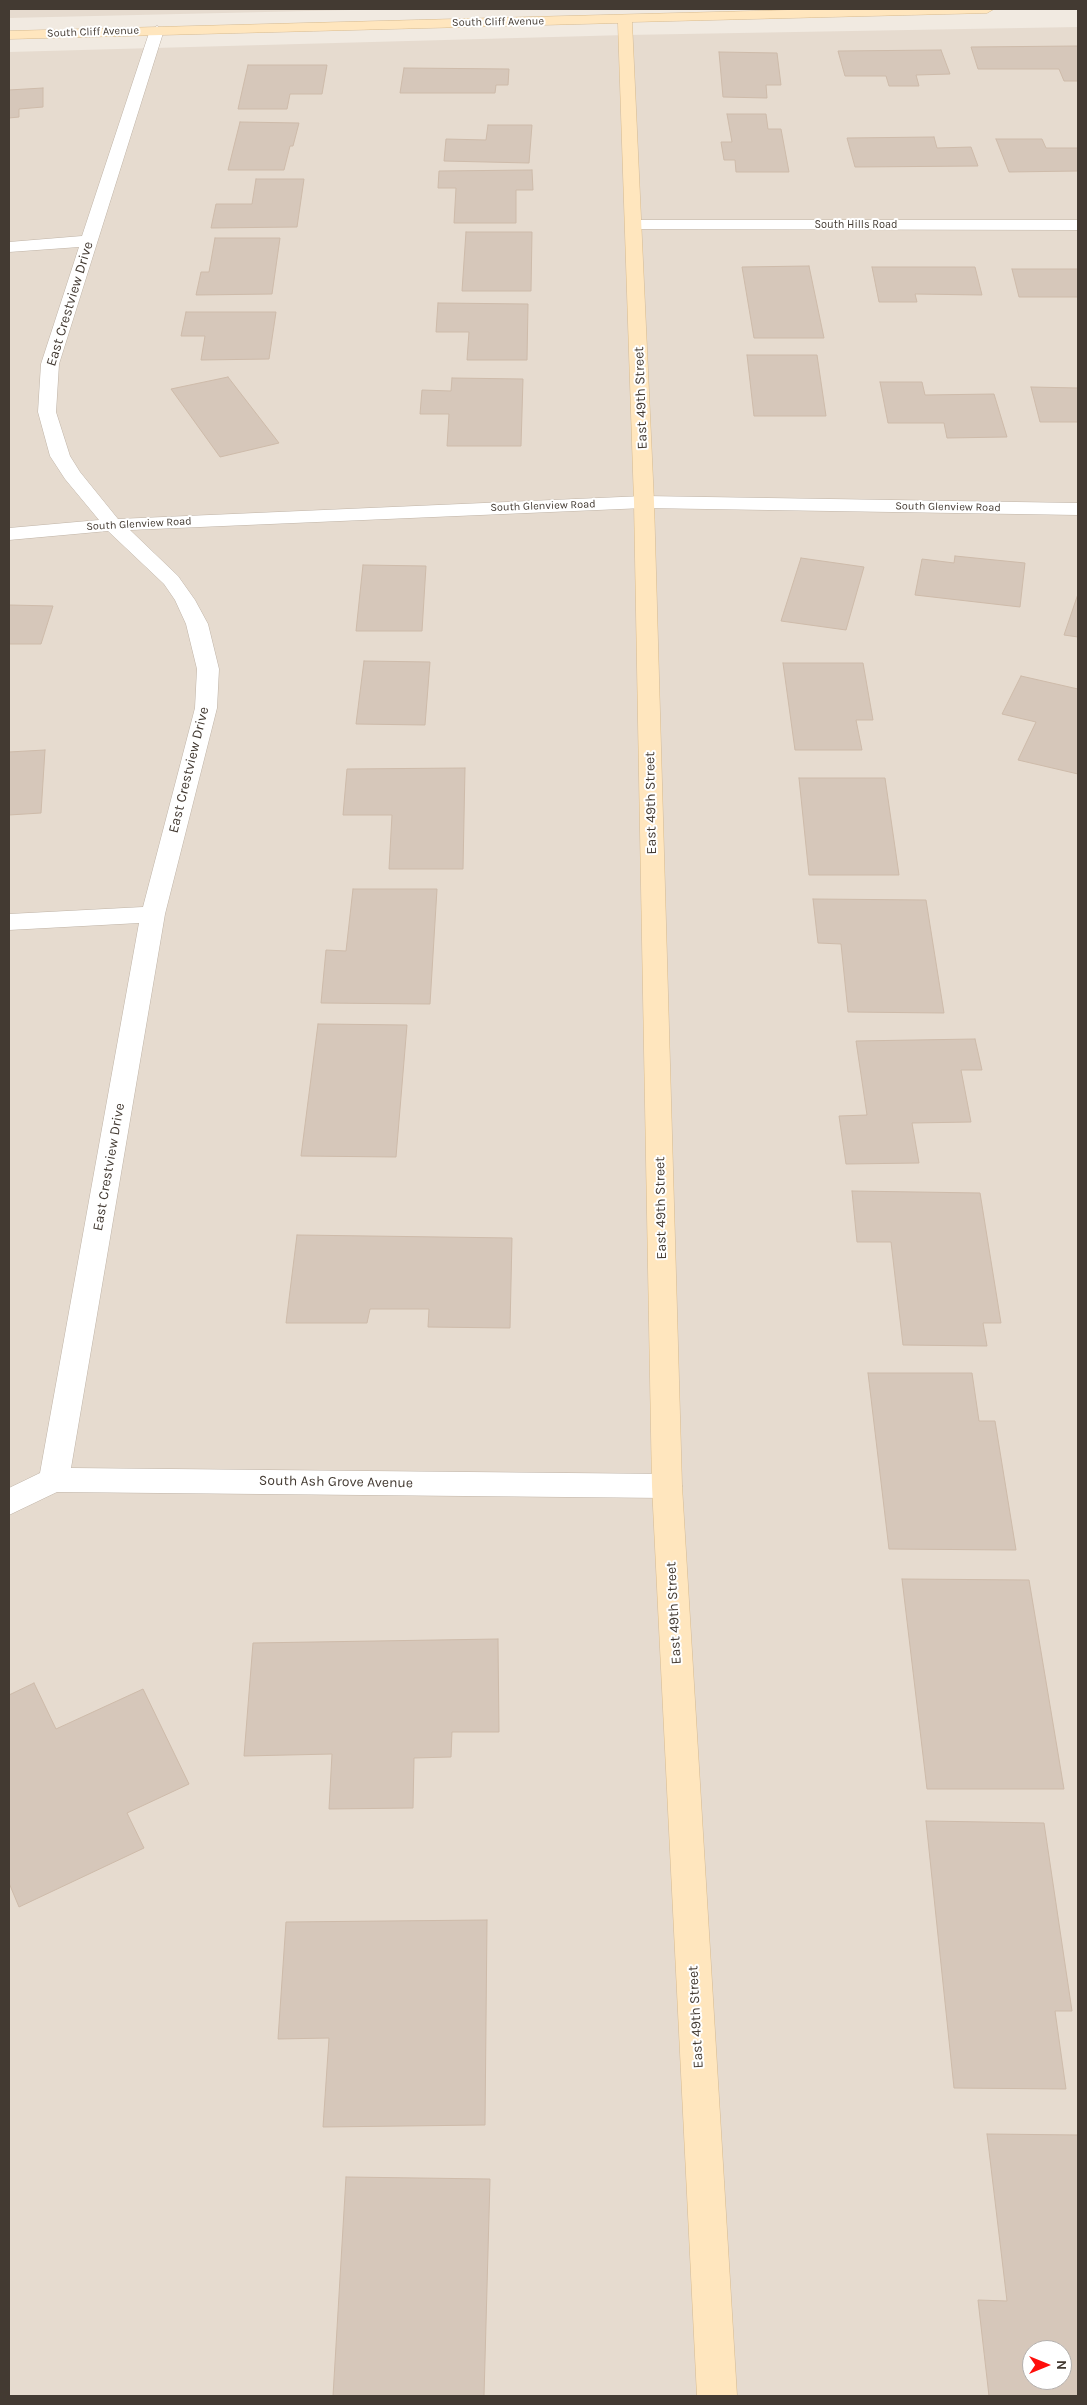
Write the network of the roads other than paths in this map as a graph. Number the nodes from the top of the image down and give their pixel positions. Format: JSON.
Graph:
{"nodes":[{"id":1,"x":988,"y":9,"type":"edge"},
{"id":2,"x":81,"y":16,"type":"dead end"},
{"id":3,"x":625,"y":19,"type":"junction"},
{"id":4,"x":157,"y":30,"type":"junction"},
{"id":5,"x":87,"y":32,"type":"junction"},
{"id":6,"x":9,"y":35,"type":"edge"},
{"id":7,"x":634,"y":225,"type":"junction"},
{"id":8,"x":1078,"y":225,"type":"edge"},
{"id":9,"x":89,"y":241,"type":"junction"},
{"id":10,"x":9,"y":247,"type":"edge"},
{"id":11,"x":644,"y":502,"type":"junction"},
{"id":12,"x":1078,"y":509,"type":"edge"},
{"id":13,"x":113,"y":525,"type":"junction"},
{"id":14,"x":9,"y":534,"type":"edge"},
{"id":15,"x":153,"y":914,"type":"junction"},
{"id":16,"x":9,"y":922,"type":"edge"},
{"id":17,"x":54,"y":1480,"type":"junction"},
{"id":18,"x":667,"y":1486,"type":"junction"},
{"id":19,"x":9,"y":1502,"type":"edge"},
{"id":20,"x":717,"y":2396,"type":"edge"}],
"edges":[{"from":1,"to":3,"type":"street","name":"South Cliff Avenue"},
{"from":2,"to":5,"type":"street"},
{"from":3,"to":4,"type":"street","name":"South Cliff Avenue"},
{"from":3,"to":7,"type":"street","name":"East 49th Street"},
{"from":4,"to":5,"type":"street","name":"South Cliff Avenue"},
{"from":4,"to":9,"type":"street","name":"East Crestview Drive"},
{"from":5,"to":6,"type":"street","name":"South Cliff Avenue"},
{"from":7,"to":8,"type":"street","name":"South Hills Road"},
{"from":7,"to":11,"type":"street","name":"East 49th Street"},
{"from":9,"to":10,"type":"street"},
{"from":9,"to":13,"type":"street","name":"East Crestview Drive"},
{"from":11,"to":12,"type":"street","name":"South Glenview Road"},
{"from":11,"to":13,"type":"street","name":"South Glenview Road"},
{"from":11,"to":18,"type":"street","name":"East 49th Street"},
{"from":13,"to":14,"type":"street","name":"South Glenview Road"},
{"from":13,"to":15,"type":"street","name":"East Crestview Drive"},
{"from":15,"to":16,"type":"street"},
{"from":15,"to":17,"type":"street","name":"East Crestview Drive"},
{"from":17,"to":18,"type":"street","name":"South Ash Grove Avenue"},
{"from":17,"to":19,"type":"street","name":"South Ash Grove Avenue"},
{"from":18,"to":20,"type":"street","name":"East 49th Street"}]}
